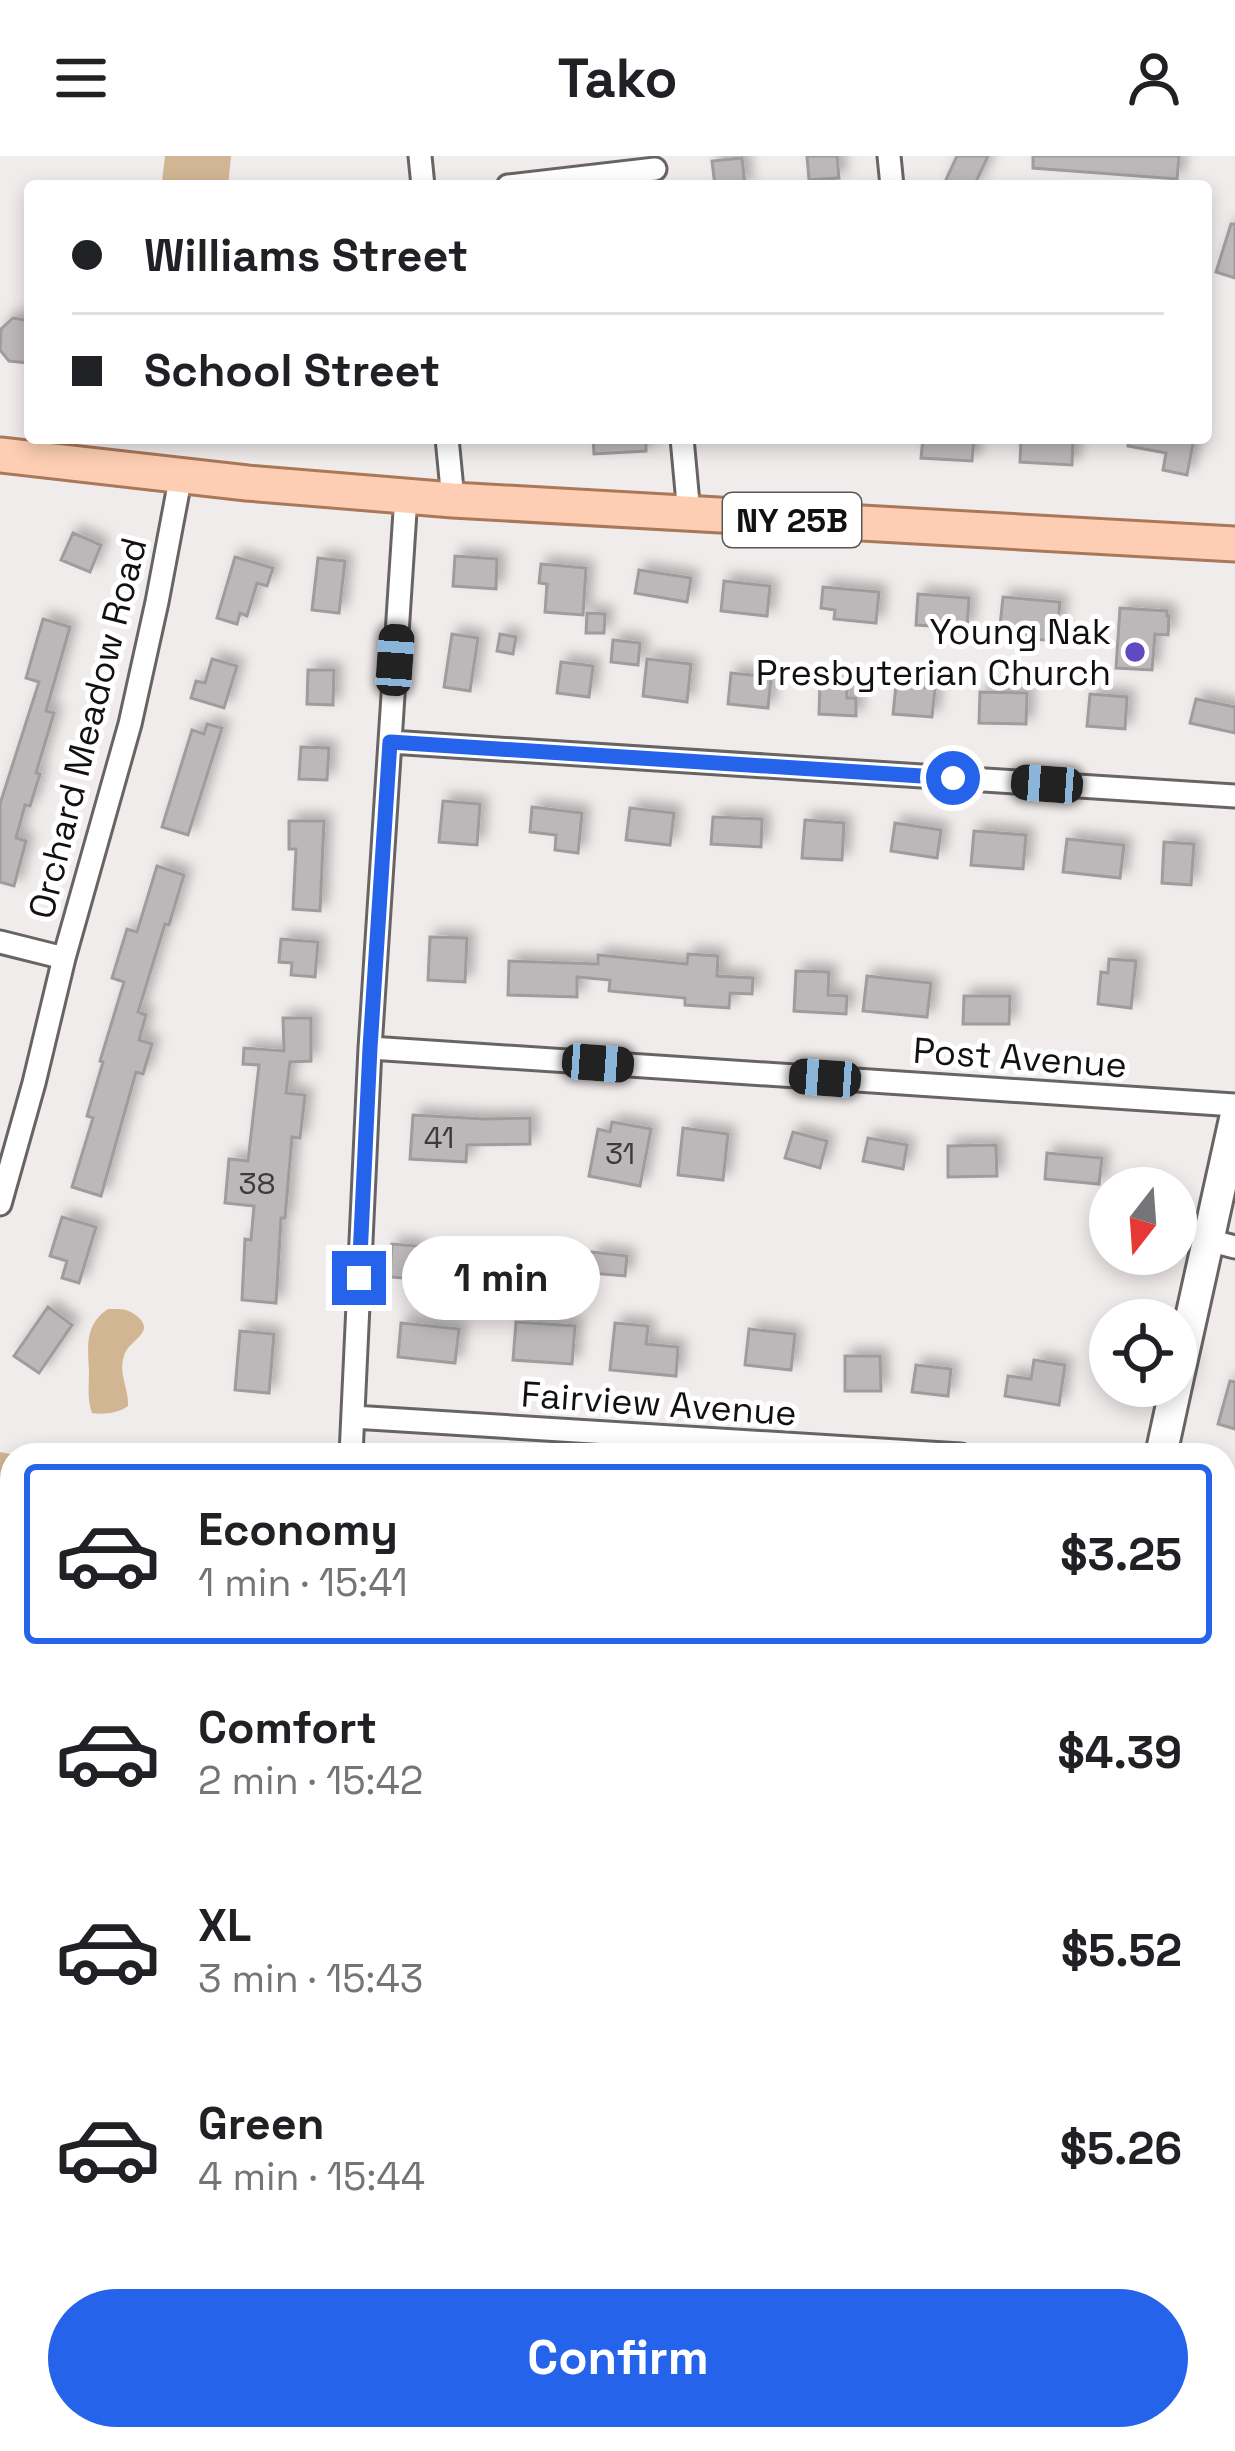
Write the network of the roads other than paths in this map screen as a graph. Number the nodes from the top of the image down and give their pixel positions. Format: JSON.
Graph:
{"nodes":[{"id":1,"x":655,"y":170,"type":"edge"},
{"id":2,"x":563,"y":180,"type":"edge"},
{"id":3,"x":448,"y":444,"type":"edge"},
{"id":4,"x":683,"y":444,"type":"edge"},
{"id":5,"x":0,"y":455,"type":"edge"},
{"id":6,"x":181,"y":475,"type":"junction"},
{"id":7,"x":406,"y":496,"type":"junction"},
{"id":8,"x":453,"y":500,"type":"junction"},
{"id":9,"x":689,"y":514,"type":"junction"},
{"id":10,"x":1235,"y":544,"type":"edge"},
{"id":11,"x":390,"y":742,"type":"junction"},
{"id":12,"x":1235,"y":796,"type":"edge"},
{"id":13,"x":0,"y":942,"type":"edge"},
{"id":14,"x":64,"y":958,"type":"junction"},
{"id":15,"x":370,"y":1048,"type":"junction"},
{"id":16,"x":1235,"y":1105,"type":"edge"},
{"id":17,"x":1235,"y":1119,"type":"edge"},
{"id":18,"x":0,"y":1204,"type":"edge"},
{"id":19,"x":1222,"y":1243,"type":"edge"},
{"id":20,"x":1197,"y":1321,"type":"edge"},
{"id":21,"x":1171,"y":1407,"type":"edge"},
{"id":22,"x":352,"y":1417,"type":"junction"},
{"id":23,"x":351,"y":1443,"type":"edge"},
{"id":24,"x":769,"y":1443,"type":"edge"},
{"id":25,"x":1164,"y":1443,"type":"edge"}],
"edges":[{"from":1,"to":2,"type":"street"},
{"from":3,"to":8,"type":"street"},
{"from":4,"to":9,"type":"street"},
{"from":5,"to":6,"type":"main road","number":"NY 25B"},
{"from":6,"to":7,"type":"main road","number":"NY 25B"},
{"from":6,"to":14,"type":"street","name":"Orchard Meadow Road"},
{"from":7,"to":8,"type":"main road","number":"NY 25B"},
{"from":7,"to":11,"type":"street"},
{"from":8,"to":9,"type":"main road","number":"NY 25B"},
{"from":9,"to":10,"type":"main road","number":"NY 25B"},
{"from":11,"to":12,"type":"street"},
{"from":11,"to":15,"type":"street"},
{"from":13,"to":14,"type":"street"},
{"from":14,"to":18,"type":"street","name":"Orchard Meadow Road"},
{"from":15,"to":16,"type":"street","name":"Post Avenue"},
{"from":15,"to":22,"type":"street"},
{"from":17,"to":19,"type":"main road"},
{"from":19,"to":20,"type":"main road"},
{"from":21,"to":25,"type":"main road"},
{"from":22,"to":23,"type":"street"},
{"from":22,"to":24,"type":"street","name":"Fairview Avenue"}]}
